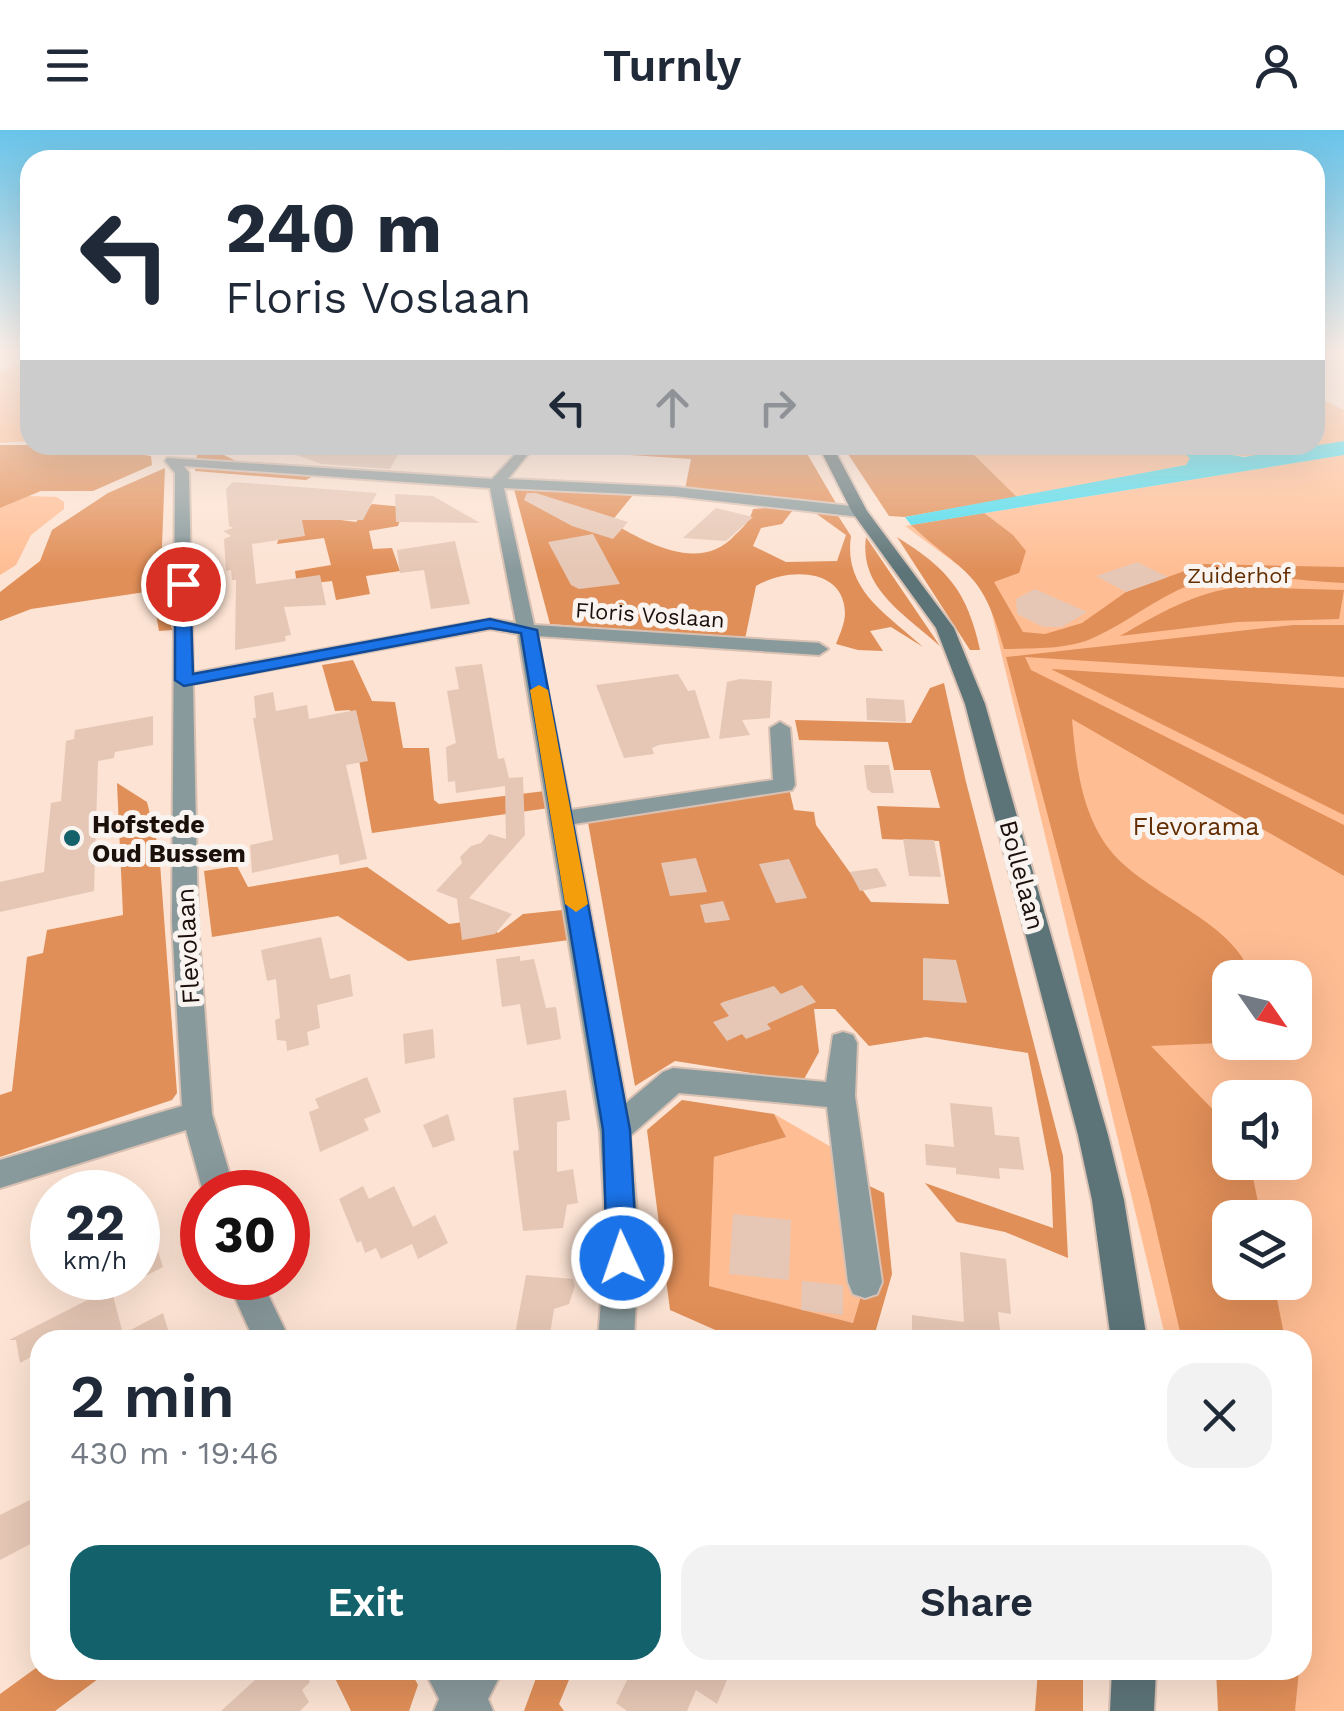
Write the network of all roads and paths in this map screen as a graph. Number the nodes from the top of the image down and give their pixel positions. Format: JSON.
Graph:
{"nodes":[{"id":1,"x":186,"y":455,"type":"edge"},
{"id":2,"x":520,"y":455,"type":"edge"},
{"id":3,"x":830,"y":455,"type":"edge"},
{"id":4,"x":172,"y":460,"type":"junction"},
{"id":5,"x":496,"y":484,"type":"junction"},
{"id":6,"x":860,"y":512,"type":"junction"},
{"id":7,"x":529,"y":630,"type":"junction"},
{"id":8,"x":819,"y":649,"type":"dead end"},
{"id":9,"x":184,"y":680,"type":"junction"},
{"id":10,"x":780,"y":728,"type":"dead end"},
{"id":11,"x":562,"y":819,"type":"junction"},
{"id":12,"x":843,"y":1043,"type":"dead end"},
{"id":13,"x":840,"y":1096,"type":"junction"},
{"id":14,"x":197,"y":1114,"type":"junction"},
{"id":15,"x":616,"y":1130,"type":"junction"},
{"id":16,"x":213,"y":1170,"type":"edge"},
{"id":17,"x":0,"y":1174,"type":"edge"},
{"id":18,"x":865,"y":1282,"type":"dead end"},
{"id":19,"x":253,"y":1300,"type":"edge"},
{"id":20,"x":267,"y":1330,"type":"edge"},
{"id":21,"x":618,"y":1330,"type":"edge"},
{"id":22,"x":1128,"y":1330,"type":"edge"},
{"id":23,"x":1134,"y":1680,"type":"edge"},
{"id":24,"x":1132,"y":1711,"type":"edge"}],
"edges":[{"from":1,"to":4,"type":"street"},
{"from":2,"to":5,"type":"street"},
{"from":3,"to":6,"type":"main road","name":"Bollelaan"},
{"from":4,"to":5,"type":"street"},
{"from":4,"to":9,"type":"street","name":"Flevolaan"},
{"from":5,"to":6,"type":"street"},
{"from":5,"to":7,"type":"street"},
{"from":6,"to":22,"type":"main road","name":"Bollelaan"},
{"from":7,"to":8,"type":"street","name":"Floris Voslaan"},
{"from":7,"to":9,"type":"street","name":"Floris Voslaan"},
{"from":7,"to":11,"type":"street"},
{"from":9,"to":14,"type":"street","name":"Flevolaan"},
{"from":10,"to":11,"type":"street"},
{"from":11,"to":15,"type":"street"},
{"from":12,"to":13,"type":"street"},
{"from":13,"to":15,"type":"street"},
{"from":13,"to":18,"type":"street"},
{"from":14,"to":16,"type":"street","name":"Flevolaan"},
{"from":14,"to":17,"type":"street"},
{"from":15,"to":21,"type":"street"},
{"from":19,"to":20,"type":"street"},
{"from":23,"to":24,"type":"main road"}]}
